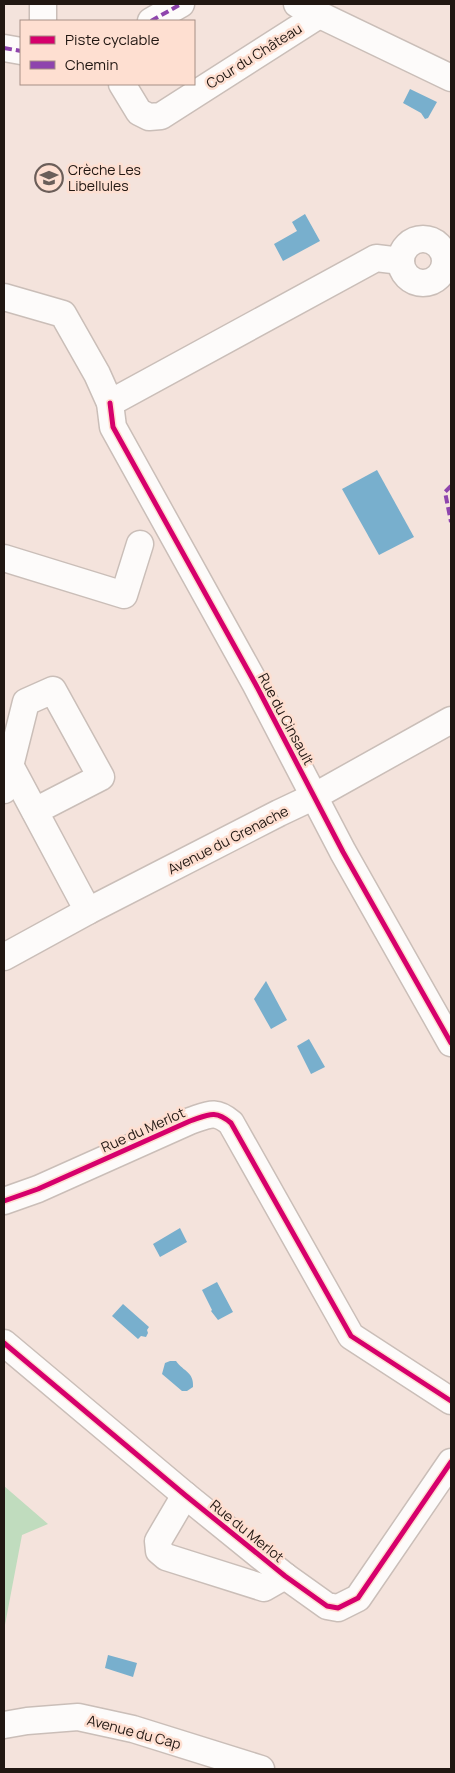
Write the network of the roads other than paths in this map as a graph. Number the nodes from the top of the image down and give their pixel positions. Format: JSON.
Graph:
{"nodes":[{"id":1,"x":43,"y":4,"type":"edge"},
{"id":2,"x":181,"y":4,"type":"edge"},
{"id":3,"x":308,"y":9,"type":"edge"},
{"id":4,"x":43,"y":20,"type":"edge"},
{"id":5,"x":153,"y":20,"type":"edge"},
{"id":6,"x":4,"y":48,"type":"edge"},
{"id":7,"x":20,"y":51,"type":"edge"},
{"id":8,"x":451,"y":78,"type":"edge"},
{"id":9,"x":123,"y":85,"type":"edge"},
{"id":10,"x":401,"y":261,"type":"dead end"},
{"id":11,"x":4,"y":297,"type":"edge"},
{"id":12,"x":110,"y":403,"type":"junction"},
{"id":13,"x":140,"y":544,"type":"dead end"},
{"id":14,"x":4,"y":558,"type":"edge"},
{"id":15,"x":451,"y":720,"type":"edge"},
{"id":16,"x":7,"y":778,"type":"edge"},
{"id":17,"x":315,"y":796,"type":"junction"},
{"id":18,"x":35,"y":811,"type":"junction"},
{"id":19,"x":88,"y":911,"type":"junction"},
{"id":20,"x":4,"y":957,"type":"edge"},
{"id":21,"x":451,"y":1043,"type":"edge"},
{"id":22,"x":4,"y":1201,"type":"edge"},
{"id":23,"x":4,"y":1343,"type":"edge"},
{"id":24,"x":451,"y":1401,"type":"edge"},
{"id":25,"x":451,"y":1462,"type":"edge"},
{"id":26,"x":185,"y":1495,"type":"junction"},
{"id":27,"x":285,"y":1576,"type":"junction"},
{"id":28,"x":4,"y":1725,"type":"edge"},
{"id":29,"x":261,"y":1769,"type":"edge"}],
"edges":[{"from":1,"to":4,"type":"street"},
{"from":2,"to":5,"type":"street"},
{"from":3,"to":8,"type":"street"},
{"from":3,"to":9,"type":"street","name":"Cour du Château"},
{"from":6,"to":7,"type":"street"},
{"from":10,"to":12,"type":"street"},
{"from":11,"to":12,"type":"street","name":"Rue du Cinsault"},
{"from":12,"to":17,"type":"street","name":"Rue du Cinsault"},
{"from":13,"to":14,"type":"street"},
{"from":15,"to":17,"type":"street","name":"Avenue du Grenache"},
{"from":16,"to":18,"type":"street"},
{"from":16,"to":18,"type":"street"},
{"from":17,"to":19,"type":"street","name":"Avenue du Grenache"},
{"from":17,"to":21,"type":"street","name":"Rue du Cinsault"},
{"from":18,"to":19,"type":"street"},
{"from":19,"to":20,"type":"street","name":"Avenue du Grenache"},
{"from":22,"to":24,"type":"street","name":"Rue du Merlot"},
{"from":23,"to":26,"type":"street","name":"Rue du Merlot"},
{"from":25,"to":27,"type":"street","name":"Rue du Merlot"},
{"from":26,"to":27,"type":"street","name":"Rue du Merlot"},
{"from":26,"to":27,"type":"street","name":"Rue du Merlot"},
{"from":28,"to":29,"type":"street","name":"Avenue du Cap"}]}
